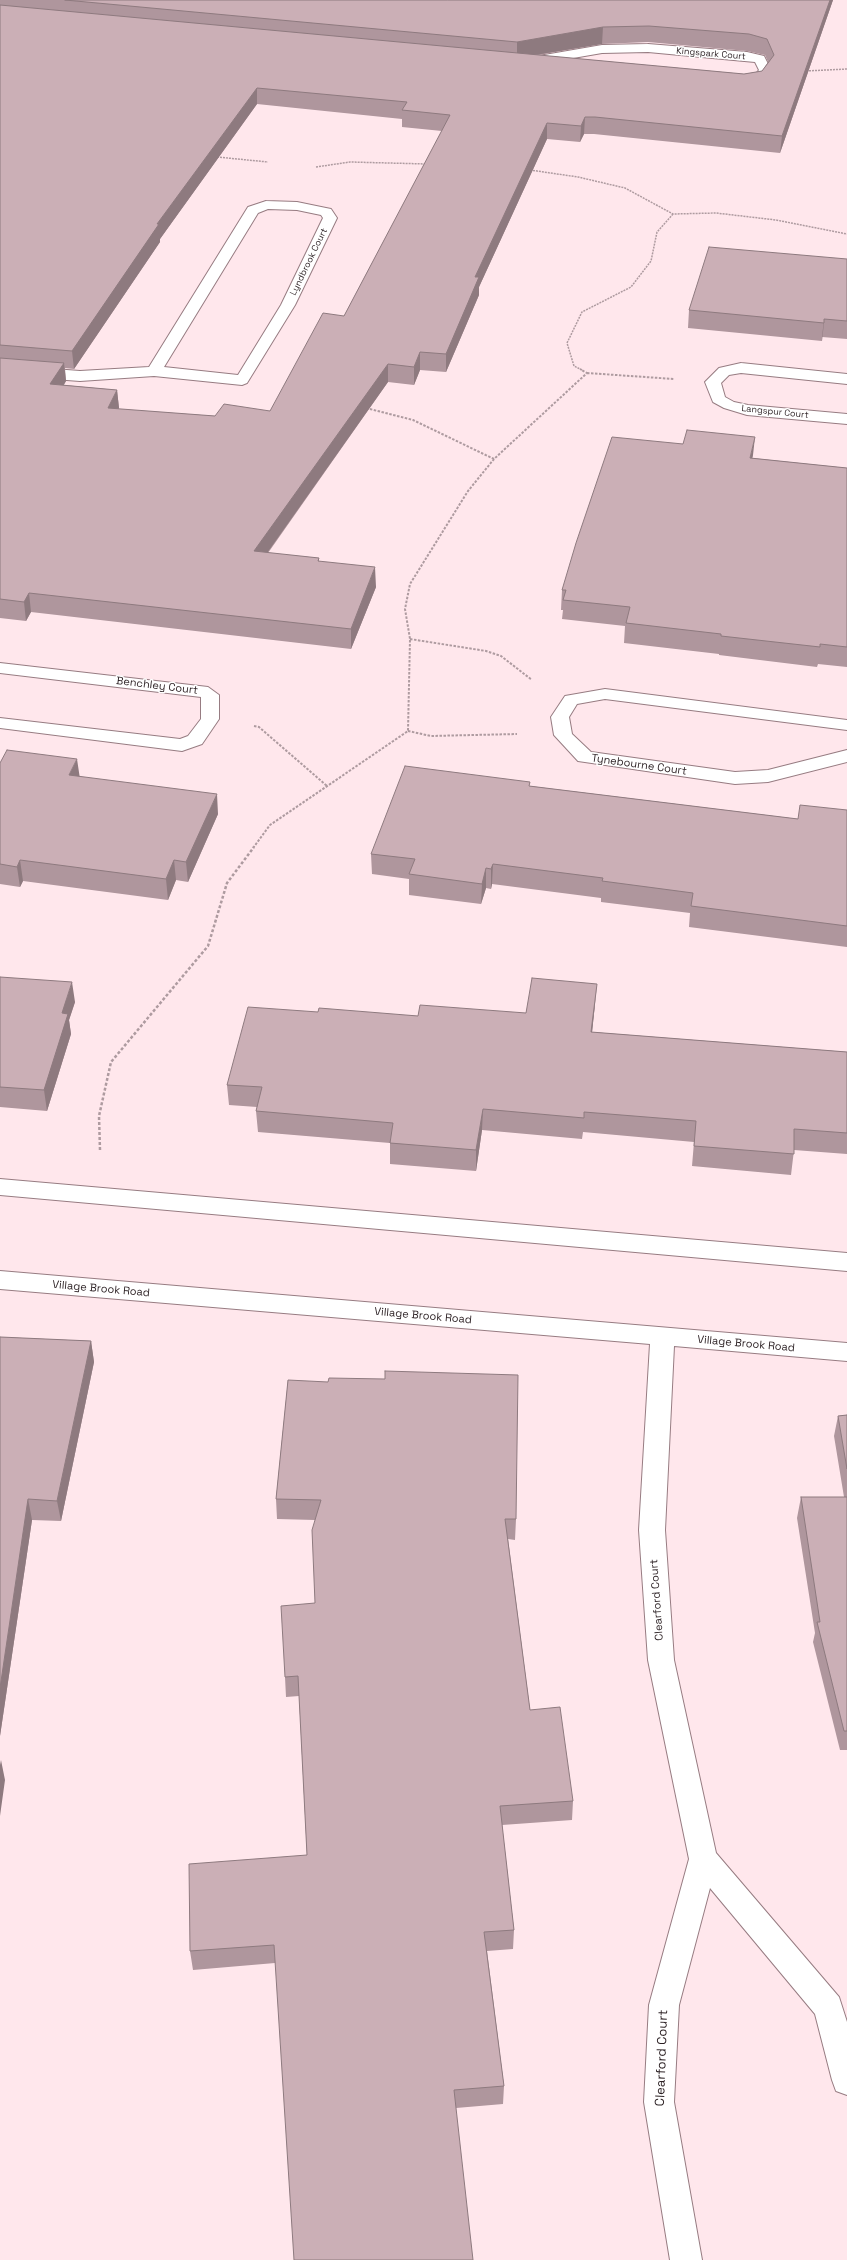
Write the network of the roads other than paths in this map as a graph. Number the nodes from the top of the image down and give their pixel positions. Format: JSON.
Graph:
{"nodes":[{"id":1,"x":566,"y":68,"type":"edge"},
{"id":2,"x":728,"y":83,"type":"edge"},
{"id":3,"x":0,"y":370,"type":"edge"},
{"id":4,"x":154,"y":371,"type":"junction"},
{"id":5,"x":847,"y":379,"type":"edge"},
{"id":6,"x":847,"y":419,"type":"edge"},
{"id":7,"x":0,"y":668,"type":"edge"},
{"id":8,"x":0,"y":723,"type":"edge"},
{"id":9,"x":847,"y":725,"type":"edge"},
{"id":10,"x":847,"y":756,"type":"edge"},
{"id":11,"x":0,"y":1187,"type":"edge"},
{"id":12,"x":847,"y":1262,"type":"edge"},
{"id":13,"x":0,"y":1280,"type":"edge"},
{"id":14,"x":662,"y":1336,"type":"junction"},
{"id":15,"x":847,"y":1352,"type":"edge"},
{"id":16,"x":703,"y":1859,"type":"junction"},
{"id":17,"x":847,"y":2080,"type":"edge"},
{"id":18,"x":686,"y":2260,"type":"edge"}],
"edges":[{"from":1,"to":2,"type":"street","name":"Kingspark Court"},
{"from":3,"to":4,"type":"street","name":"Lyndbrook Court"},
{"from":4,"to":4,"type":"street","name":"Lyndbrook Court"},
{"from":5,"to":6,"type":"street","name":"Langspur Court"},
{"from":7,"to":8,"type":"street","name":"Benchley Court"},
{"from":9,"to":10,"type":"street","name":"Tynebourne Court"},
{"from":11,"to":12,"type":"street"},
{"from":13,"to":14,"type":"street","name":"Village Brook Road"},
{"from":14,"to":15,"type":"street","name":"Village Brook Road"},
{"from":14,"to":16,"type":"street","name":"Clearford Court"},
{"from":16,"to":17,"type":"street","name":"Clearford Court"},
{"from":16,"to":18,"type":"street","name":"Clearford Court"}]}
